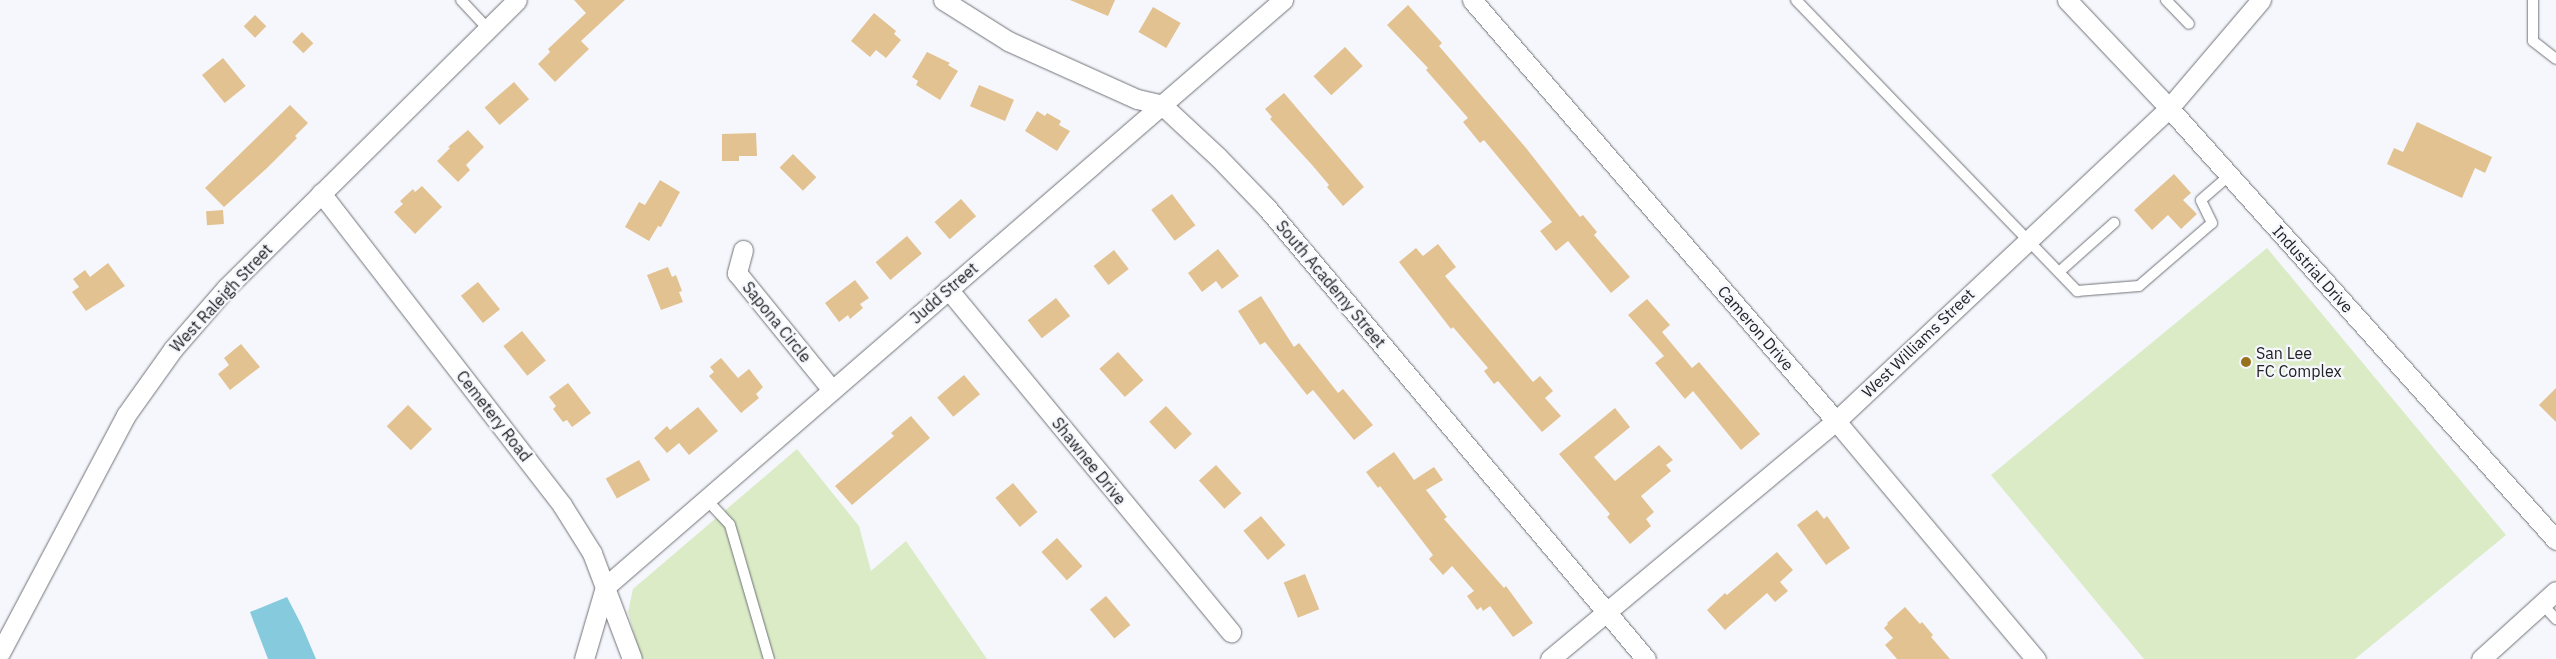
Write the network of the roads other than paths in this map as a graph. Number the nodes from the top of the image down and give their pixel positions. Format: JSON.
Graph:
{"nodes":[{"id":1,"x":461,"y":0,"type":"edge"},
{"id":2,"x":517,"y":0,"type":"edge"},
{"id":3,"x":943,"y":0,"type":"edge"},
{"id":4,"x":1283,"y":0,"type":"edge"},
{"id":5,"x":1472,"y":0,"type":"edge"},
{"id":6,"x":1796,"y":0,"type":"edge"},
{"id":7,"x":2066,"y":0,"type":"edge"},
{"id":8,"x":2166,"y":0,"type":"edge"},
{"id":9,"x":2261,"y":0,"type":"edge"},
{"id":10,"x":2533,"y":0,"type":"edge"},
{"id":11,"x":2189,"y":24,"type":"dead end"},
{"id":12,"x":488,"y":28,"type":"junction"},
{"id":13,"x":2556,"y":59,"type":"edge"},
{"id":14,"x":1162,"y":105,"type":"junction"},
{"id":15,"x":2168,"y":108,"type":"junction"},
{"id":16,"x":2229,"y":176,"type":"junction"},
{"id":17,"x":321,"y":193,"type":"junction"},
{"id":18,"x":2114,"y":224,"type":"dead end"},
{"id":19,"x":2027,"y":239,"type":"junction"},
{"id":20,"x":743,"y":250,"type":"dead end"},
{"id":21,"x":2059,"y":272,"type":"junction"},
{"id":22,"x":948,"y":289,"type":"junction"},
{"id":23,"x":832,"y":390,"type":"junction"},
{"id":24,"x":1836,"y":421,"type":"junction"},
{"id":25,"x":706,"y":499,"type":"junction"},
{"id":26,"x":2556,"y":540,"type":"edge"},
{"id":27,"x":604,"y":587,"type":"junction"},
{"id":28,"x":2549,"y":598,"type":"edge"},
{"id":29,"x":1605,"y":611,"type":"junction"},
{"id":30,"x":2556,"y":619,"type":"edge"},
{"id":31,"x":1230,"y":632,"type":"dead end"},
{"id":32,"x":0,"y":653,"type":"edge"},
{"id":33,"x":584,"y":659,"type":"edge"},
{"id":34,"x":632,"y":659,"type":"edge"},
{"id":35,"x":769,"y":659,"type":"edge"},
{"id":36,"x":1550,"y":659,"type":"edge"},
{"id":37,"x":1646,"y":659,"type":"edge"},
{"id":38,"x":2036,"y":659,"type":"edge"},
{"id":39,"x":2481,"y":659,"type":"edge"}],
"edges":[{"from":1,"to":12,"type":"lane"},
{"from":2,"to":12,"type":"street","name":"West Raleigh Street"},
{"from":3,"to":14,"type":"street","name":"South Academy Street"},
{"from":4,"to":14,"type":"street","name":"Judd Street"},
{"from":5,"to":24,"type":"street","name":"Cameron Drive"},
{"from":6,"to":19,"type":"lane"},
{"from":7,"to":15,"type":"street","name":"Industrial Drive"},
{"from":8,"to":11,"type":"lane"},
{"from":9,"to":15,"type":"street","name":"West Williams Street"},
{"from":10,"to":13,"type":"lane"},
{"from":12,"to":17,"type":"street","name":"West Raleigh Street"},
{"from":14,"to":22,"type":"street","name":"Judd Street"},
{"from":14,"to":29,"type":"street","name":"South Academy Street"},
{"from":15,"to":16,"type":"street","name":"Industrial Drive"},
{"from":15,"to":19,"type":"street","name":"West Williams Street"},
{"from":16,"to":21,"type":"lane"},
{"from":16,"to":26,"type":"street","name":"Industrial Drive"},
{"from":17,"to":27,"type":"street","name":"Cemetery Road"},
{"from":17,"to":32,"type":"street","name":"West Raleigh Street"},
{"from":18,"to":21,"type":"lane"},
{"from":19,"to":21,"type":"lane"},
{"from":19,"to":24,"type":"street","name":"West Williams Street"},
{"from":20,"to":23,"type":"street","name":"Sapona Circle"},
{"from":22,"to":23,"type":"street","name":"Judd Street"},
{"from":22,"to":31,"type":"street","name":"Shawnee Drive"},
{"from":23,"to":25,"type":"street","name":"Judd Street"},
{"from":24,"to":29,"type":"street","name":"West Williams Street"},
{"from":24,"to":38,"type":"street","name":"Cameron Drive"},
{"from":25,"to":27,"type":"street","name":"Judd Street"},
{"from":25,"to":35,"type":"lane"},
{"from":27,"to":33,"type":"street"},
{"from":27,"to":34,"type":"street","name":"Cemetery Road"},
{"from":28,"to":30,"type":"lane"},
{"from":28,"to":39,"type":"street"},
{"from":29,"to":36,"type":"street","name":"West Williams Street"},
{"from":29,"to":37,"type":"street","name":"South Academy Street"}]}
